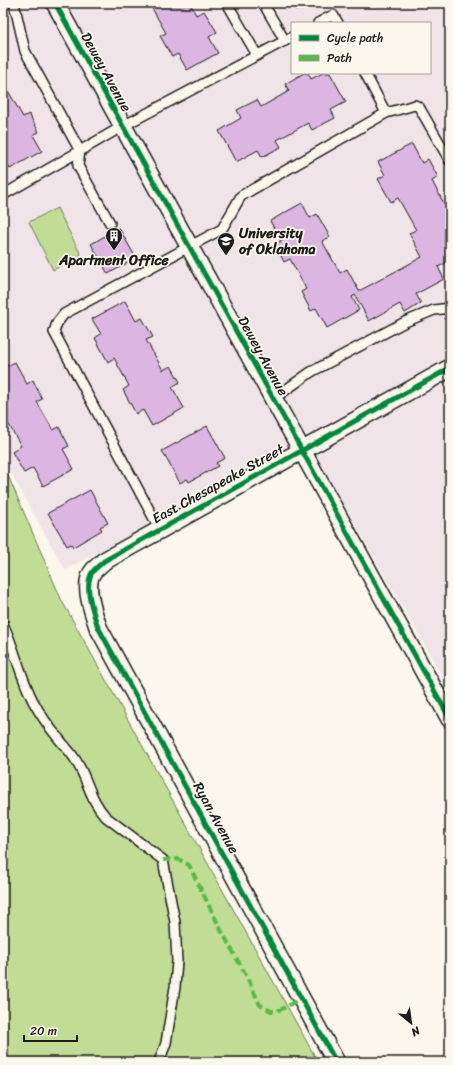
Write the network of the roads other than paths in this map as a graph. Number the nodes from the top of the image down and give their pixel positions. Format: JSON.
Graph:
{"nodes":[{"id":1,"x":14,"y":3,"type":"edge"},
{"id":2,"x":55,"y":3,"type":"edge"},
{"id":3,"x":227,"y":3,"type":"edge"},
{"id":4,"x":263,"y":3,"type":"edge"},
{"id":5,"x":320,"y":22,"type":"edge"},
{"id":6,"x":337,"y":22,"type":"edge"},
{"id":7,"x":288,"y":39,"type":"edge"},
{"id":8,"x":257,"y":55,"type":"junction"},
{"id":9,"x":366,"y":74,"type":"edge"},
{"id":10,"x":386,"y":113,"type":"junction"},
{"id":11,"x":123,"y":126,"type":"junction"},
{"id":12,"x":80,"y":151,"type":"junction"},
{"id":13,"x":450,"y":161,"type":"edge"},
{"id":14,"x":3,"y":194,"type":"edge"},
{"id":15,"x":110,"y":223,"type":"dead end"},
{"id":16,"x":190,"y":248,"type":"junction"},
{"id":17,"x":450,"y":308,"type":"edge"},
{"id":18,"x":450,"y":368,"type":"edge"},
{"id":19,"x":273,"y":399,"type":"junction"},
{"id":20,"x":302,"y":451,"type":"junction"},
{"id":21,"x":160,"y":530,"type":"junction"},
{"id":22,"x":90,"y":581,"type":"joint"},
{"id":23,"x":3,"y":624,"type":"edge"},
{"id":24,"x":450,"y":719,"type":"edge"},
{"id":25,"x":159,"y":1062,"type":"edge"},
{"id":26,"x":336,"y":1062,"type":"edge"}],
"edges":[{"from":1,"to":12,"type":"lane"},
{"from":2,"to":11,"type":"street","name":"Dewey Avenue"},
{"from":3,"to":8,"type":"lane"},
{"from":4,"to":7,"type":"lane"},
{"from":5,"to":6,"type":"lane"},
{"from":7,"to":8,"type":"lane"},
{"from":8,"to":11,"type":"lane"},
{"from":9,"to":10,"type":"lane"},
{"from":10,"to":13,"type":"lane"},
{"from":10,"to":16,"type":"lane"},
{"from":11,"to":12,"type":"lane"},
{"from":11,"to":16,"type":"street","name":"Dewey Avenue"},
{"from":12,"to":14,"type":"lane"},
{"from":12,"to":15,"type":"lane"},
{"from":16,"to":19,"type":"street","name":"Dewey Avenue"},
{"from":16,"to":21,"type":"lane"},
{"from":17,"to":19,"type":"lane"},
{"from":18,"to":20,"type":"street","name":"East Chesapeake Street"},
{"from":19,"to":20,"type":"street","name":"Dewey Avenue"},
{"from":20,"to":21,"type":"street","name":"East Chesapeake Street"},
{"from":20,"to":24,"type":"street","name":"Dewey Avenue"},
{"from":21,"to":22,"type":"street","name":"East Chesapeake Street"},
{"from":22,"to":26,"type":"street","name":"Ryan Avenue"},
{"from":23,"to":25,"type":"lane"}]}
